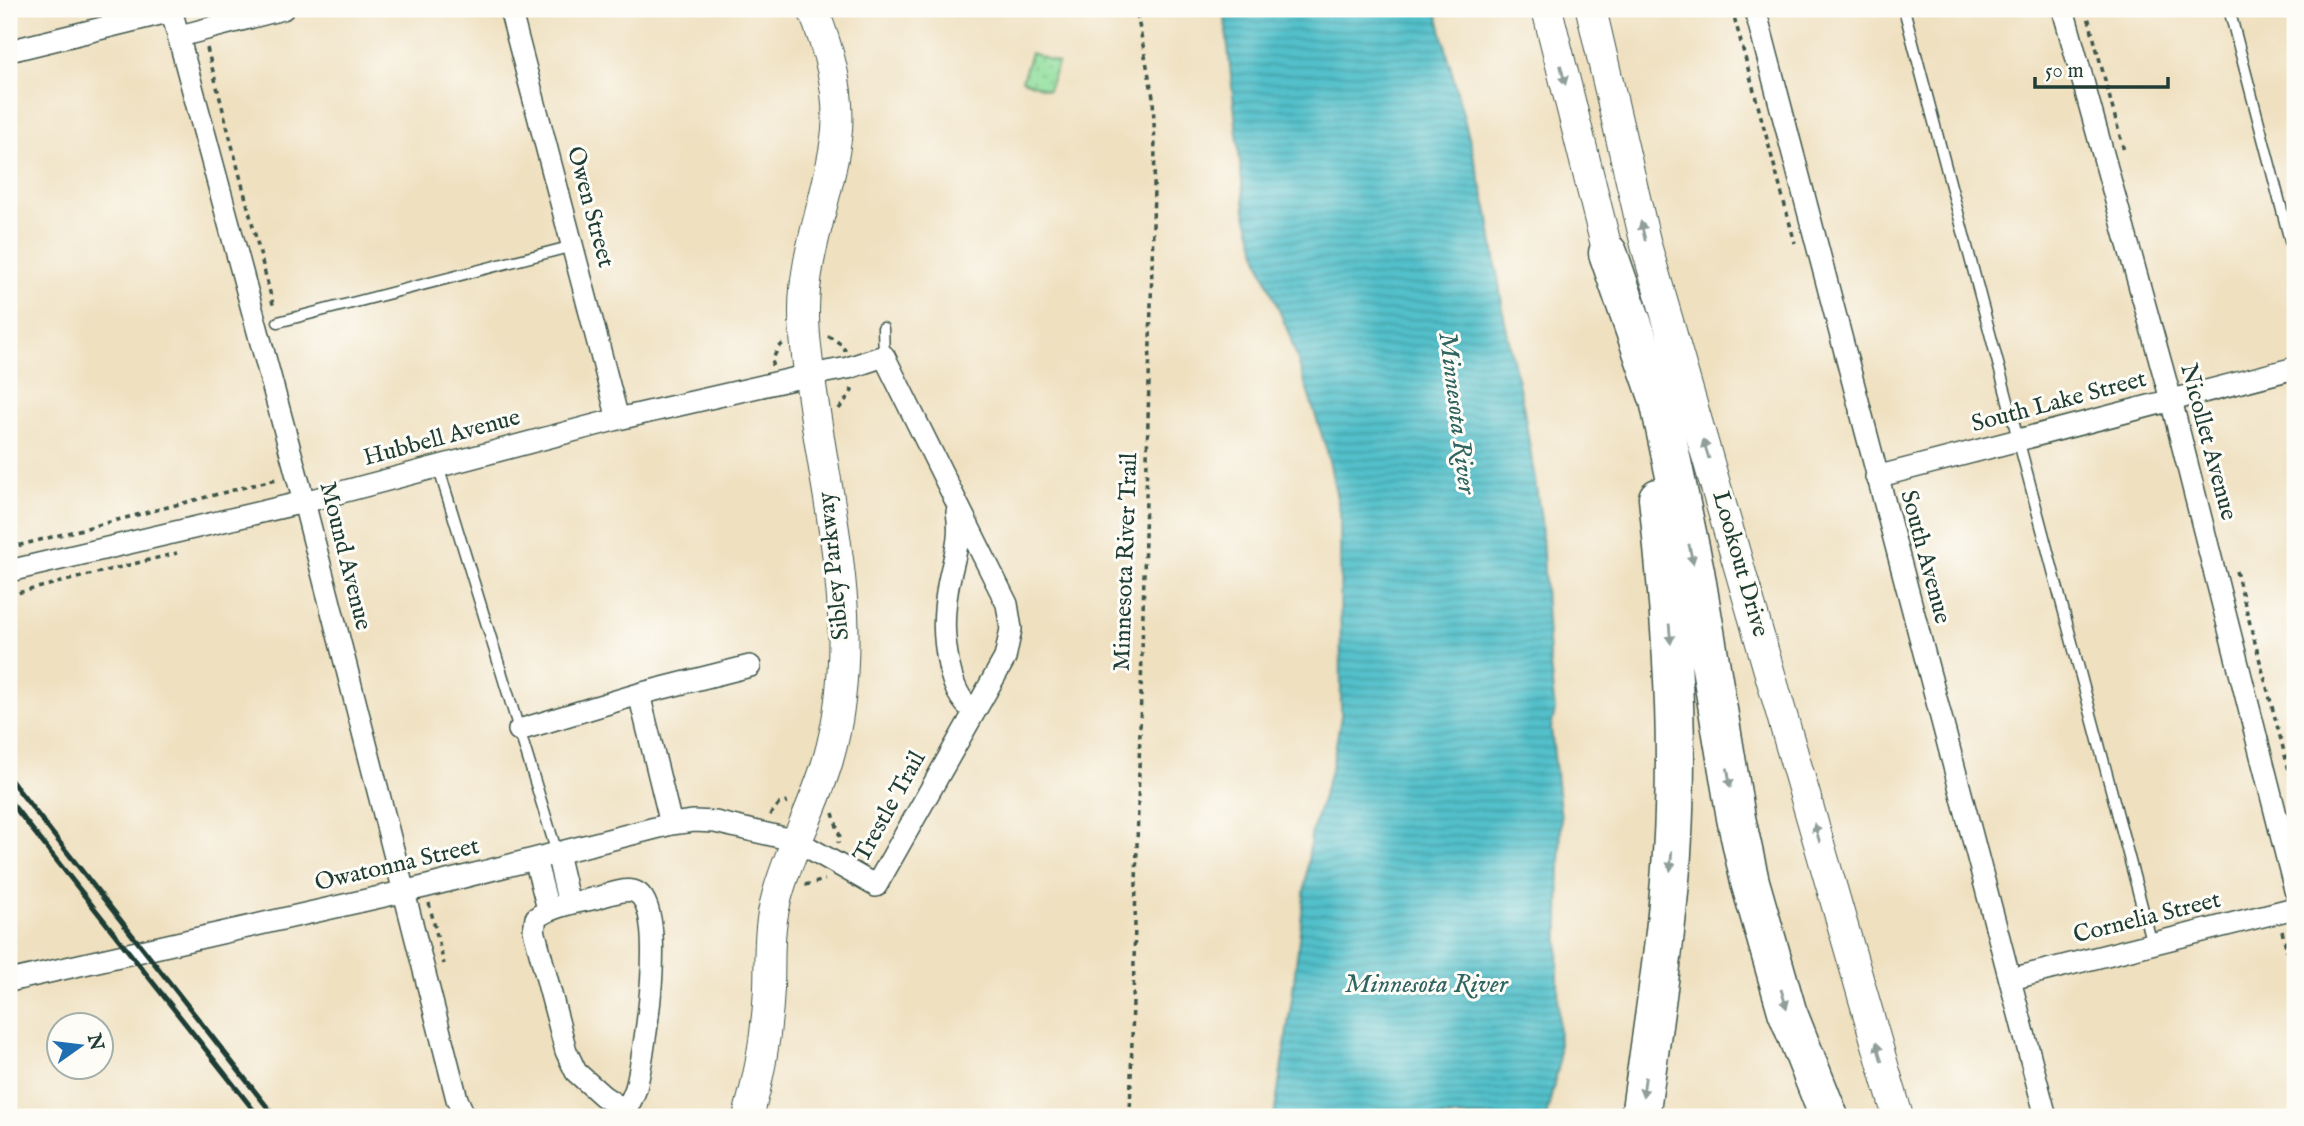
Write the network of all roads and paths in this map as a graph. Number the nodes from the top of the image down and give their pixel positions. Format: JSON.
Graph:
{"nodes":[{"id":1,"x":283,"y":9,"type":"edge"},
{"id":2,"x":510,"y":9,"type":"edge"},
{"id":3,"x":813,"y":9,"type":"edge"},
{"id":4,"x":1136,"y":9,"type":"edge"},
{"id":5,"x":1547,"y":9,"type":"edge"},
{"id":6,"x":1591,"y":9,"type":"edge"},
{"id":7,"x":1755,"y":9,"type":"edge"},
{"id":8,"x":1905,"y":9,"type":"edge"},
{"id":9,"x":2063,"y":9,"type":"edge"},
{"id":10,"x":2229,"y":9,"type":"edge"},
{"id":11,"x":171,"y":10,"type":"edge"},
{"id":12,"x":202,"y":30,"type":"junction"},
{"id":13,"x":180,"y":36,"type":"junction"},
{"id":14,"x":9,"y":51,"type":"edge"},
{"id":15,"x":573,"y":246,"type":"junction"},
{"id":16,"x":1608,"y":253,"type":"junction"},
{"id":17,"x":2295,"y":260,"type":"edge"},
{"id":18,"x":278,"y":323,"type":"joint"},
{"id":19,"x":883,"y":328,"type":"dead end"},
{"id":20,"x":789,"y":340,"type":"dead end"},
{"id":21,"x":884,"y":356,"type":"junction"},
{"id":22,"x":2295,"y":368,"type":"edge"},
{"id":23,"x":810,"y":375,"type":"junction"},
{"id":24,"x":775,"y":383,"type":"junction"},
{"id":25,"x":2171,"y":400,"type":"junction"},
{"id":26,"x":618,"y":419,"type":"junction"},
{"id":27,"x":2017,"y":440,"type":"junction"},
{"id":28,"x":438,"y":466,"type":"junction"},
{"id":29,"x":296,"y":474,"type":"junction"},
{"id":30,"x":1876,"y":477,"type":"junction"},
{"id":31,"x":304,"y":502,"type":"junction"},
{"id":32,"x":956,"y":503,"type":"junction"},
{"id":33,"x":9,"y":548,"type":"edge"},
{"id":34,"x":178,"y":553,"type":"dead end"},
{"id":35,"x":9,"y":571,"type":"edge"},
{"id":36,"x":9,"y":595,"type":"edge"},
{"id":37,"x":750,"y":666,"type":"dead end"},
{"id":38,"x":639,"y":694,"type":"junction"},
{"id":39,"x":974,"y":711,"type":"junction"},
{"id":40,"x":519,"y":730,"type":"junction"},
{"id":41,"x":796,"y":799,"type":"dead end"},
{"id":42,"x":671,"y":824,"type":"junction"},
{"id":43,"x":763,"y":832,"type":"junction"},
{"id":44,"x":797,"y":841,"type":"junction"},
{"id":45,"x":557,"y":853,"type":"junction"},
{"id":46,"x":536,"y":859,"type":"junction"},
{"id":47,"x":2295,"y":890,"type":"edge"},
{"id":48,"x":404,"y":892,"type":"junction"},
{"id":49,"x":558,"y":907,"type":"junction"},
{"id":50,"x":2286,"y":910,"type":"edge"},
{"id":51,"x":2152,"y":944,"type":"junction"},
{"id":52,"x":2011,"y":979,"type":"junction"},
{"id":53,"x":9,"y":981,"type":"edge"},
{"id":54,"x":2295,"y":983,"type":"edge"},
{"id":55,"x":625,"y":1114,"type":"edge"},
{"id":56,"x":465,"y":1117,"type":"edge"},
{"id":57,"x":748,"y":1117,"type":"edge"},
{"id":58,"x":1130,"y":1117,"type":"edge"},
{"id":59,"x":1640,"y":1117,"type":"edge"},
{"id":60,"x":1829,"y":1117,"type":"edge"},
{"id":61,"x":1898,"y":1117,"type":"edge"},
{"id":62,"x":2046,"y":1117,"type":"edge"}],
"edges":[{"from":1,"to":12,"type":"street"},
{"from":2,"to":15,"type":"street","name":"Owen Street"},
{"from":3,"to":23,"type":"main road","name":"Sibley Parkway"},
{"from":4,"to":58,"type":"path","name":"Minnesota River Trail"},
{"from":5,"to":16,"type":"main road","one_way":true},
{"from":61,"to":6,"type":"main road","name":"Lookout Drive","one_way":true},
{"from":7,"to":30,"type":"street","name":"South Avenue"},
{"from":8,"to":27,"type":"lane"},
{"from":9,"to":25,"type":"street","name":"Nicollet Avenue"},
{"from":10,"to":17,"type":"lane"},
{"from":11,"to":13,"type":"street","name":"Mound Avenue"},
{"from":11,"to":14,"type":"street"},
{"from":12,"to":13,"type":"street"},
{"from":12,"to":18,"type":"path"},
{"from":13,"to":29,"type":"street","name":"Mound Avenue"},
{"from":15,"to":18,"type":"lane"},
{"from":15,"to":26,"type":"street","name":"Owen Street"},
{"from":16,"to":59,"type":"highway","one_way":true},
{"from":16,"to":60,"type":"highway","one_way":true},
{"from":19,"to":21,"type":"lane"},
{"from":20,"to":24,"type":"path"},
{"from":21,"to":23,"type":"street","name":"Hubbell Avenue"},
{"from":21,"to":32,"type":"street","name":"Trestle Trail"},
{"from":22,"to":25,"type":"street","name":"South Lake Street"},
{"from":23,"to":24,"type":"street","name":"Hubbell Avenue"},
{"from":23,"to":44,"type":"main road","name":"Sibley Parkway"},
{"from":24,"to":26,"type":"street","name":"Hubbell Avenue"},
{"from":25,"to":27,"type":"street","name":"South Lake Street"},
{"from":25,"to":47,"type":"street","name":"Nicollet Avenue"},
{"from":26,"to":28,"type":"street","name":"Hubbell Avenue"},
{"from":27,"to":30,"type":"street","name":"South Lake Street"},
{"from":27,"to":51,"type":"lane"},
{"from":28,"to":31,"type":"street","name":"Hubbell Avenue"},
{"from":28,"to":40,"type":"lane"},
{"from":29,"to":31,"type":"street","name":"Mound Avenue"},
{"from":29,"to":33,"type":"path"},
{"from":30,"to":52,"type":"street","name":"South Avenue"},
{"from":31,"to":35,"type":"street","name":"Hubbell Avenue"},
{"from":31,"to":48,"type":"street","name":"Mound Avenue"},
{"from":32,"to":39,"type":"street","name":"Trestle Trail"},
{"from":32,"to":39,"type":"street","name":"Trestle Trail"},
{"from":34,"to":36,"type":"path"},
{"from":37,"to":38,"type":"street"},
{"from":38,"to":40,"type":"street"},
{"from":38,"to":42,"type":"street"},
{"from":39,"to":44,"type":"street","name":"Trestle Trail"},
{"from":40,"to":45,"type":"lane"},
{"from":41,"to":43,"type":"path"},
{"from":42,"to":43,"type":"street","name":"Owatonna Street"},
{"from":42,"to":45,"type":"street","name":"Owatonna Street"},
{"from":43,"to":44,"type":"street","name":"Owatonna Street"},
{"from":44,"to":57,"type":"main road","name":"Sibley Parkway"},
{"from":45,"to":46,"type":"street","name":"Owatonna Street"},
{"from":45,"to":49,"type":"street"},
{"from":46,"to":48,"type":"street","name":"Owatonna Street"},
{"from":46,"to":49,"type":"street"},
{"from":48,"to":53,"type":"street","name":"Owatonna Street"},
{"from":48,"to":56,"type":"street","name":"Mound Avenue"},
{"from":49,"to":55,"type":"street"},
{"from":49,"to":55,"type":"street"},
{"from":50,"to":51,"type":"street","name":"Cornelia Street"},
{"from":50,"to":54,"type":"path"},
{"from":51,"to":52,"type":"street","name":"Cornelia Street"},
{"from":52,"to":62,"type":"street","name":"South Avenue"}]}
